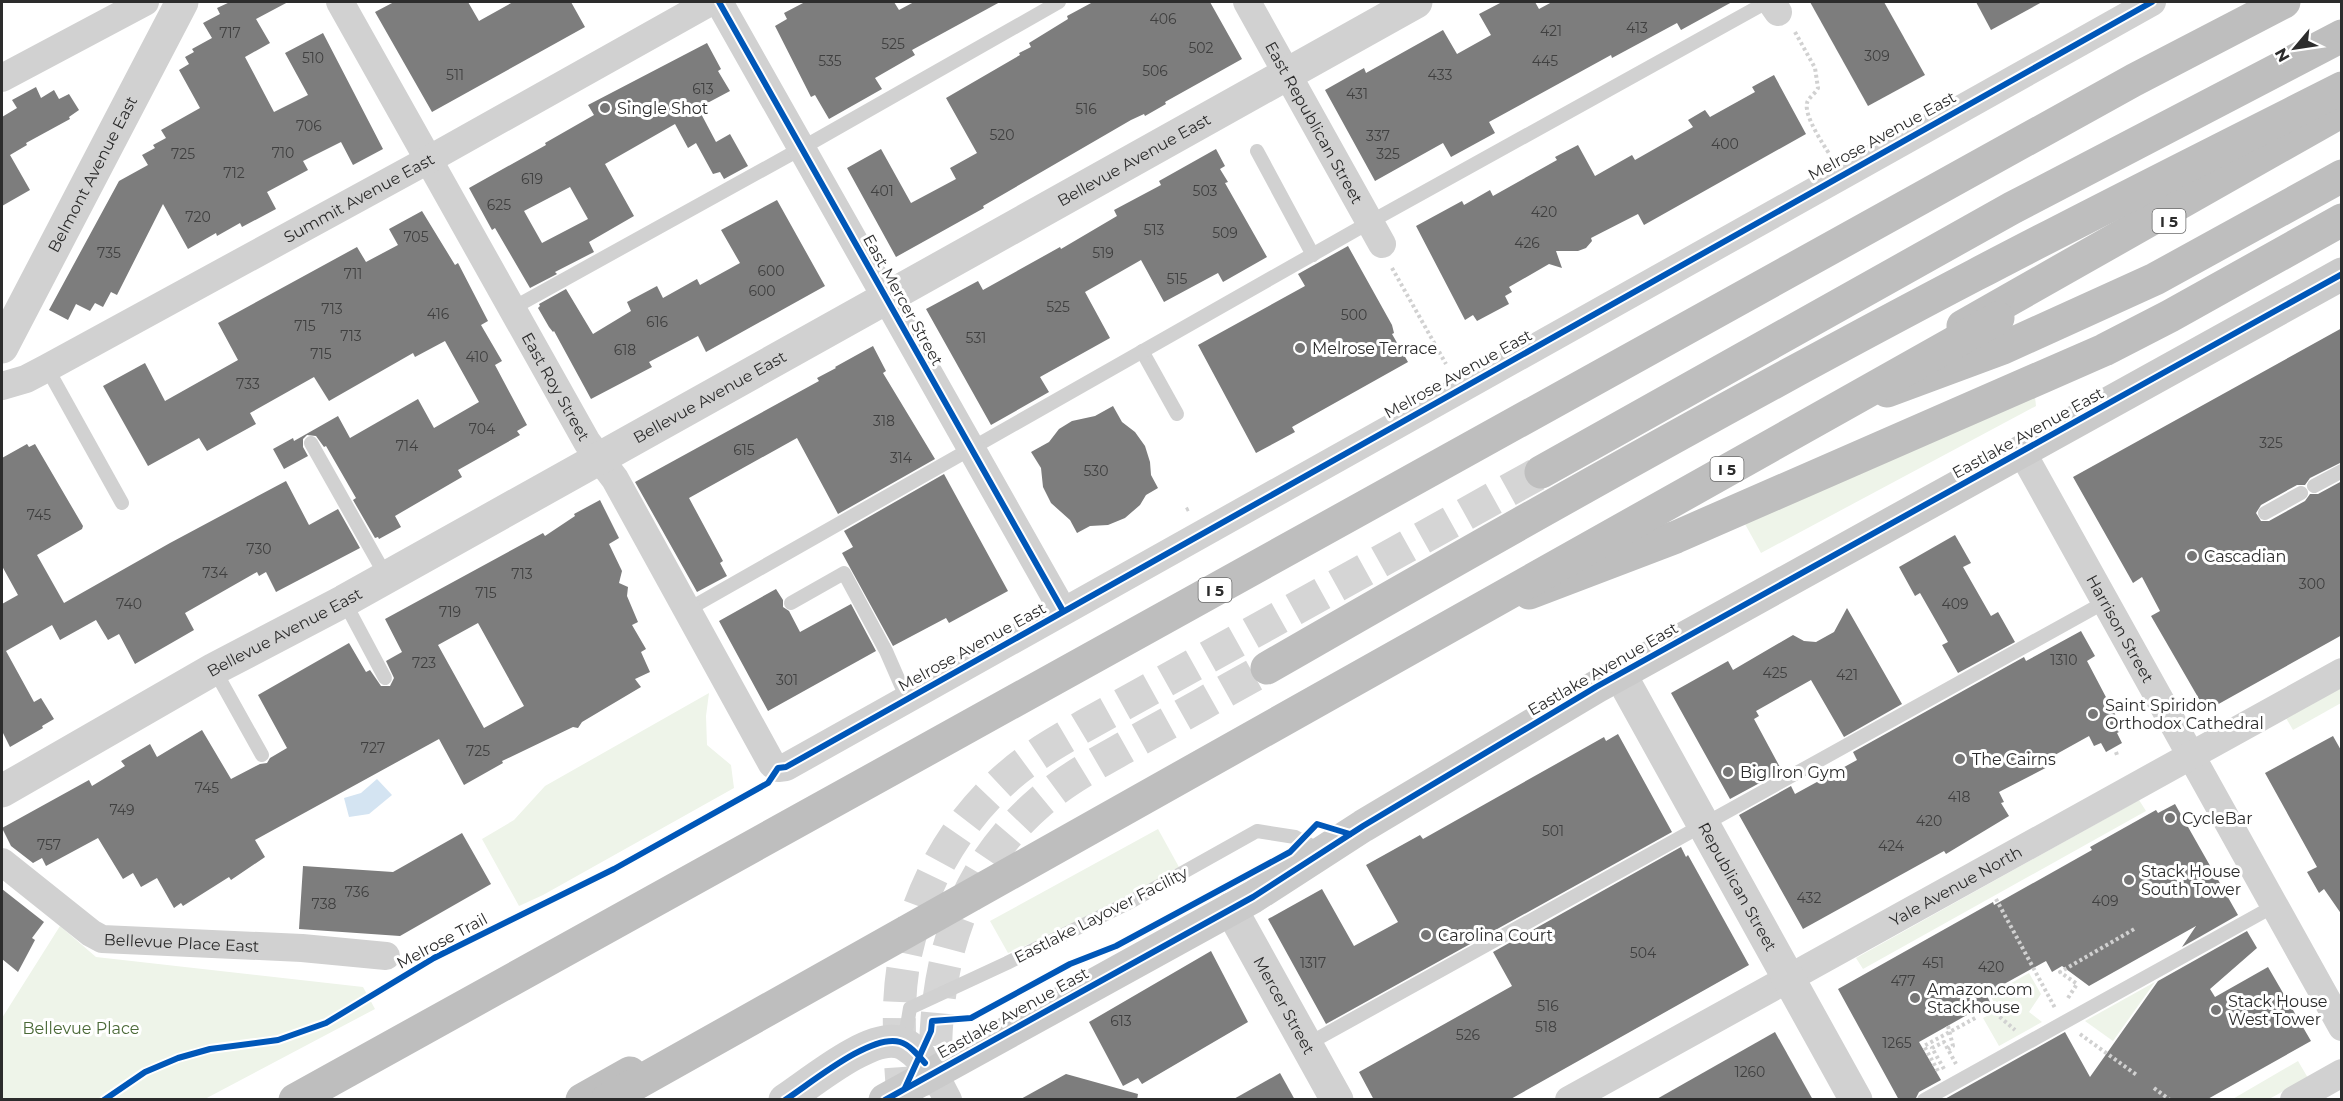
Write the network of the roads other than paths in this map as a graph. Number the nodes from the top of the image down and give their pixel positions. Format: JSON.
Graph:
{"nodes":[{"id":1,"x":145,"y":2,"type":"edge"},
{"id":2,"x":182,"y":2,"type":"edge"},
{"id":3,"x":710,"y":2,"type":"edge"},
{"id":4,"x":719,"y":2,"type":"edge"},
{"id":5,"x":1059,"y":2,"type":"edge"},
{"id":6,"x":1247,"y":2,"type":"edge"},
{"id":7,"x":1416,"y":2,"type":"edge"},
{"id":8,"x":2152,"y":2,"type":"edge"},
{"id":9,"x":2284,"y":2,"type":"edge"},
{"id":10,"x":348,"y":4,"type":"edge"},
{"id":11,"x":1778,"y":12,"type":"edge"},
{"id":12,"x":2342,"y":36,"type":"edge"},
{"id":13,"x":1287,"y":73,"type":"junction"},
{"id":14,"x":2,"y":78,"type":"edge"},
{"id":15,"x":2342,"y":88,"type":"edge"},
{"id":16,"x":2342,"y":111,"type":"edge"},
{"id":17,"x":2342,"y":125,"type":"edge"},
{"id":18,"x":802,"y":148,"type":"junction"},
{"id":19,"x":1257,"y":152,"type":"dead end"},
{"id":20,"x":428,"y":160,"type":"junction"},
{"id":21,"x":2342,"y":176,"type":"edge"},
{"id":22,"x":2342,"y":220,"type":"edge"},
{"id":23,"x":1381,"y":244,"type":"junction"},
{"id":24,"x":1313,"y":255,"type":"junction"},
{"id":25,"x":2342,"y":274,"type":"edge"},
{"id":26,"x":887,"y":297,"type":"junction"},
{"id":27,"x":511,"y":309,"type":"junction"},
{"id":28,"x":2,"y":347,"type":"edge"},
{"id":29,"x":1142,"y":351,"type":"junction"},
{"id":30,"x":47,"y":368,"type":"junction"},
{"id":31,"x":2,"y":386,"type":"edge"},
{"id":32,"x":1177,"y":414,"type":"dead end"},
{"id":33,"x":1768,"y":436,"type":"junction"},
{"id":34,"x":311,"y":443,"type":"dead end"},
{"id":35,"x":970,"y":448,"type":"junction"},
{"id":36,"x":2022,"y":452,"type":"junction"},
{"id":37,"x":599,"y":458,"type":"junction"},
{"id":38,"x":2342,"y":471,"type":"edge"},
{"id":39,"x":1541,"y":472,"type":"tunnel mouth"},
{"id":40,"x":2313,"y":486,"type":"dead end"},
{"id":41,"x":2301,"y":493,"type":"dead end"},
{"id":42,"x":122,"y":503,"type":"dead end"},
{"id":43,"x":2265,"y":513,"type":"dead end"},
{"id":44,"x":386,"y":576,"type":"junction"},
{"id":45,"x":344,"y":601,"type":"junction"},
{"id":46,"x":2105,"y":602,"type":"junction"},
{"id":47,"x":791,"y":603,"type":"dead end"},
{"id":48,"x":687,"y":610,"type":"junction"},
{"id":49,"x":1063,"y":611,"type":"junction"},
{"id":50,"x":1457,"y":620,"type":"junction"},
{"id":51,"x":1267,"y":668,"type":"tunnel mouth"},
{"id":52,"x":214,"y":669,"type":"junction"},
{"id":53,"x":2342,"y":672,"type":"edge"},
{"id":54,"x":1620,"y":674,"type":"junction"},
{"id":55,"x":385,"y":678,"type":"dead end"},
{"id":56,"x":907,"y":699,"type":"junction"},
{"id":57,"x":262,"y":755,"type":"dead end"},
{"id":58,"x":2190,"y":755,"type":"junction"},
{"id":59,"x":778,"y":768,"type":"joint"},
{"id":60,"x":2,"y":791,"type":"edge"},
{"id":61,"x":1704,"y":824,"type":"junction"},
{"id":62,"x":1323,"y":853,"type":"junction"},
{"id":63,"x":2,"y":862,"type":"edge"},
{"id":64,"x":2274,"y":906,"type":"junction"},
{"id":65,"x":1231,"y":909,"type":"junction"},
{"id":66,"x":387,"y":956,"type":"dead end"},
{"id":67,"x":1789,"y":978,"type":"junction"},
{"id":68,"x":2342,"y":1027,"type":"edge"},
{"id":69,"x":899,"y":1042,"type":"junction"},
{"id":70,"x":1306,"y":1045,"type":"junction"},
{"id":71,"x":2342,"y":1073,"type":"edge"},
{"id":72,"x":941,"y":1085,"type":"edge"},
{"id":73,"x":295,"y":1100,"type":"edge"},
{"id":74,"x":582,"y":1100,"type":"edge"},
{"id":75,"x":607,"y":1100,"type":"edge"},
{"id":76,"x":785,"y":1100,"type":"edge"},
{"id":77,"x":885,"y":1100,"type":"edge"},
{"id":78,"x":1337,"y":1100,"type":"edge"},
{"id":79,"x":1569,"y":1100,"type":"edge"},
{"id":80,"x":1856,"y":1100,"type":"edge"},
{"id":81,"x":1924,"y":1100,"type":"edge"},
{"id":82,"x":2294,"y":1100,"type":"edge"}],
"edges":[{"from":1,"to":14,"type":"street"},
{"from":2,"to":28,"type":"street","name":"Belmont Avenue East"},
{"from":3,"to":20,"type":"street","name":"Summit Avenue East"},
{"from":4,"to":18,"type":"street","name":"East Mercer Street"},
{"from":5,"to":18,"type":"lane"},
{"from":6,"to":13,"type":"street","name":"East Republican Street"},
{"from":7,"to":13,"type":"street","name":"Bellevue Avenue East"},
{"from":8,"to":49,"type":"street","name":"Melrose Avenue East"},
{"from":9,"to":73,"type":"highway","number":"I 5"},
{"from":10,"to":20,"type":"street","name":"East Roy Street"},
{"from":11,"to":23,"type":"lane"},
{"from":12,"to":39,"type":"highway"},
{"from":13,"to":23,"type":"street","name":"East Republican Street"},
{"from":13,"to":26,"type":"street","name":"Bellevue Avenue East"},
{"from":15,"to":51,"type":"highway"},
{"from":16,"to":33,"type":"highway"},
{"from":17,"to":50,"type":"highway","number":"I 5","bridge":true},
{"from":18,"to":26,"type":"street","name":"East Mercer Street"},
{"from":18,"to":27,"type":"lane"},
{"from":19,"to":24,"type":"lane"},
{"from":20,"to":27,"type":"street","name":"East Roy Street"},
{"from":20,"to":30,"type":"street","name":"Summit Avenue East"},
{"from":21,"to":33,"type":"highway"},
{"from":22,"to":50,"type":"highway","bridge":true},
{"from":23,"to":24,"type":"lane"},
{"from":24,"to":29,"type":"lane"},
{"from":25,"to":36,"type":"main road","name":"Eastlake Avenue East"},
{"from":26,"to":35,"type":"street","name":"East Mercer Street"},
{"from":26,"to":37,"type":"street","name":"Bellevue Avenue East"},
{"from":27,"to":37,"type":"street","name":"East Roy Street"},
{"from":29,"to":32,"type":"lane"},
{"from":29,"to":35,"type":"lane"},
{"from":30,"to":31,"type":"street","name":"Summit Avenue East"},
{"from":30,"to":42,"type":"lane"},
{"from":33,"to":74,"type":"highway"},
{"from":34,"to":44,"type":"lane"},
{"from":35,"to":48,"type":"lane"},
{"from":35,"to":49,"type":"street","name":"East Mercer Street"},
{"from":36,"to":46,"type":"street","name":"Harrison Street"},
{"from":36,"to":54,"type":"main road","name":"Eastlake Avenue East"},
{"from":37,"to":44,"type":"street","name":"Bellevue Avenue East"},
{"from":37,"to":48,"type":"street","name":"East Roy Street"},
{"from":38,"to":40,"type":"lane"},
{"from":41,"to":43,"type":"lane"},
{"from":44,"to":45,"type":"street","name":"Bellevue Avenue East"},
{"from":45,"to":52,"type":"street","name":"Bellevue Avenue East"},
{"from":45,"to":55,"type":"lane"},
{"from":46,"to":58,"type":"street","name":"Harrison Street"},
{"from":46,"to":61,"type":"lane"},
{"from":47,"to":56,"type":"lane"},
{"from":48,"to":59,"type":"street","name":"East Roy Street"},
{"from":49,"to":56,"type":"street","name":"Melrose Avenue East"},
{"from":50,"to":75,"type":"highway","number":"I 5","bridge":true},
{"from":52,"to":57,"type":"lane"},
{"from":52,"to":60,"type":"street","name":"Bellevue Avenue East"},
{"from":53,"to":58,"type":"street","name":"Yale Avenue North"},
{"from":54,"to":61,"type":"street","name":"Republican Street"},
{"from":54,"to":62,"type":"main road","name":"Eastlake Avenue East"},
{"from":56,"to":59,"type":"street","name":"Melrose Avenue East"},
{"from":58,"to":64,"type":"street","name":"Harrison Street"},
{"from":58,"to":67,"type":"street","name":"Yale Avenue North"},
{"from":61,"to":67,"type":"street","name":"Republican Street"},
{"from":61,"to":70,"type":"lane"},
{"from":62,"to":65,"type":"main road","name":"Eastlake Avenue East"},
{"from":62,"to":69,"type":"lane","name":"Eastlake Layover Facility"},
{"from":63,"to":66,"type":"street","name":"Bellevue Place East"},
{"from":64,"to":68,"type":"street","name":"Harrison Street"},
{"from":64,"to":81,"type":"lane"},
{"from":65,"to":70,"type":"street","name":"Mercer Street"},
{"from":65,"to":72,"type":"main road","name":"Eastlake Avenue East"},
{"from":67,"to":79,"type":"street","name":"Yale Avenue North"},
{"from":67,"to":80,"type":"street","name":"Republican Street"},
{"from":69,"to":72,"type":"street"},
{"from":69,"to":76,"type":"street"},
{"from":70,"to":78,"type":"street","name":"Mercer Street"},
{"from":71,"to":82,"type":"street"},
{"from":72,"to":77,"type":"main road","name":"Eastlake Avenue East"}]}
